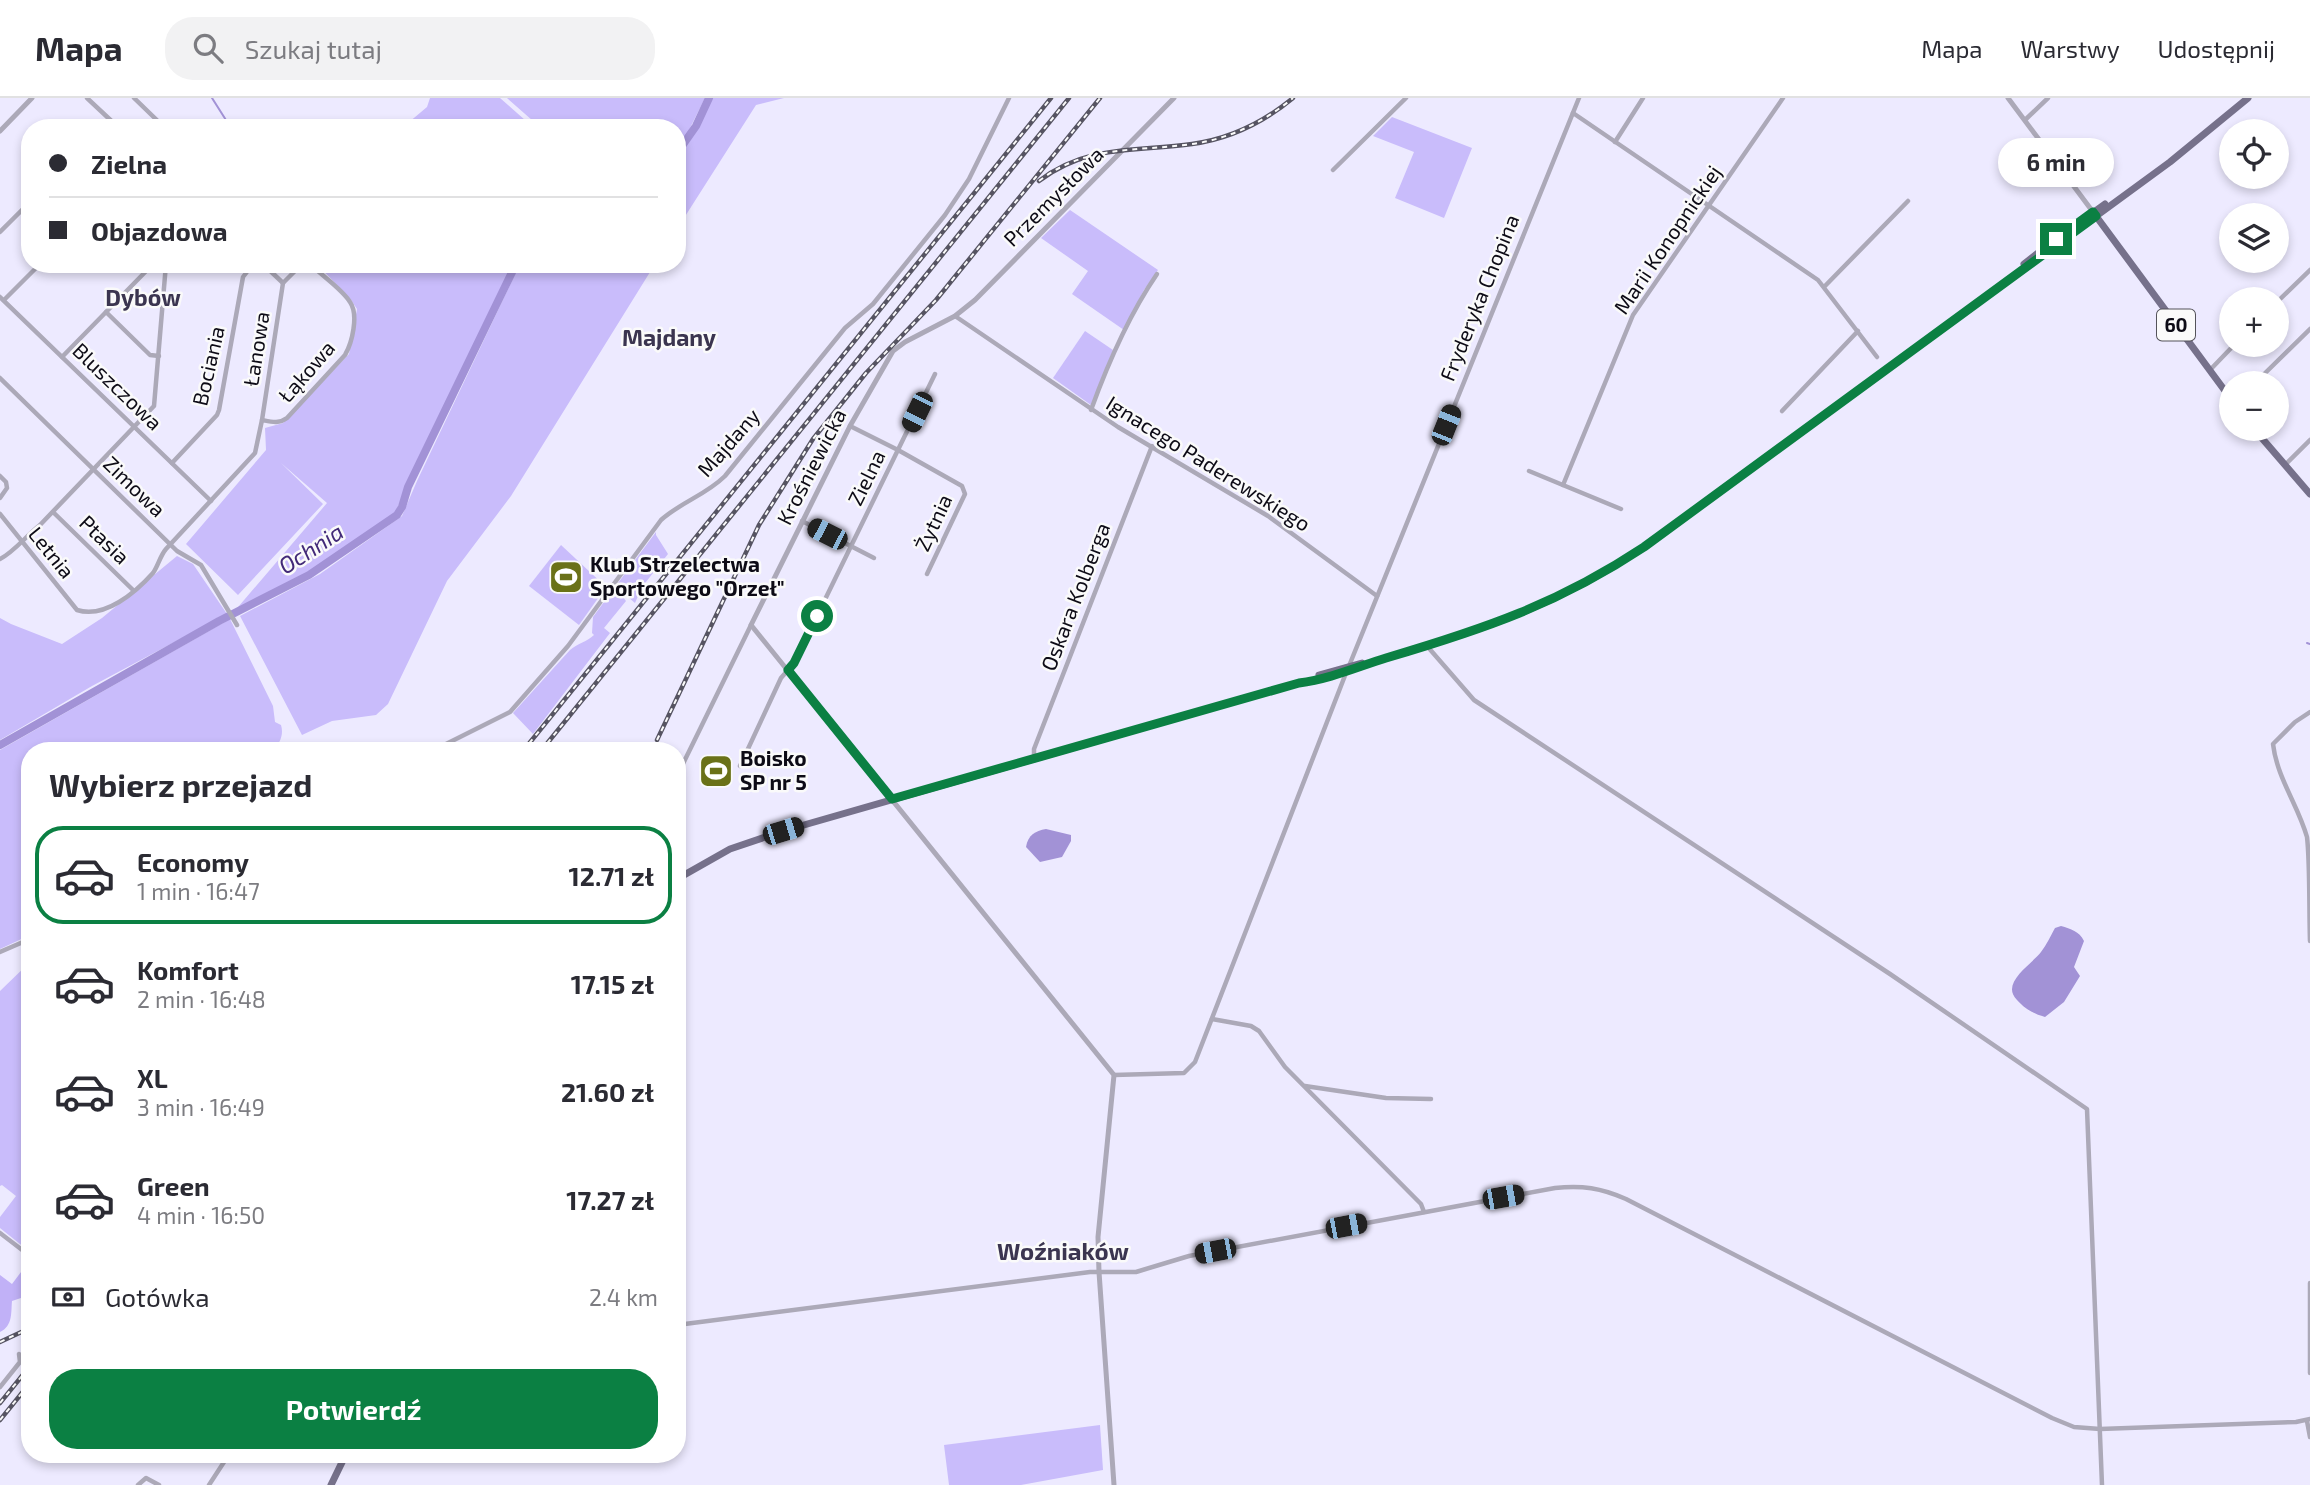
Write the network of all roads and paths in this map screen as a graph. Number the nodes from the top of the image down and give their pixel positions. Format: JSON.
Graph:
{"nodes":[{"id":1,"x":32,"y":98,"type":"edge"},
{"id":2,"x":87,"y":98,"type":"edge"},
{"id":3,"x":134,"y":98,"type":"edge"},
{"id":4,"x":1009,"y":98,"type":"edge"},
{"id":5,"x":1174,"y":98,"type":"edge"},
{"id":6,"x":1406,"y":98,"type":"edge"},
{"id":7,"x":1578,"y":98,"type":"edge"},
{"id":8,"x":1643,"y":98,"type":"edge"},
{"id":9,"x":1783,"y":98,"type":"edge"},
{"id":10,"x":2008,"y":98,"type":"edge"},
{"id":11,"x":2048,"y":98,"type":"edge"},
{"id":12,"x":2248,"y":98,"type":"edge"},
{"id":13,"x":1573,"y":113,"type":"junction"},
{"id":14,"x":109,"y":119,"type":"edge"},
{"id":15,"x":156,"y":119,"type":"edge"},
{"id":16,"x":2025,"y":120,"type":"junction"},
{"id":17,"x":0,"y":131,"type":"edge"},
{"id":18,"x":1615,"y":142,"type":"junction"},
{"id":19,"x":1333,"y":170,"type":"dead end"},
{"id":20,"x":2083,"y":199,"type":"junction"},
{"id":21,"x":1908,"y":201,"type":"dead end"},
{"id":22,"x":1708,"y":205,"type":"junction"},
{"id":23,"x":21,"y":211,"type":"edge"},
{"id":24,"x":2094,"y":214,"type":"junction"},
{"id":25,"x":2080,"y":222,"type":"junction"},
{"id":26,"x":0,"y":232,"type":"edge"},
{"id":27,"x":2310,"y":270,"type":"edge"},
{"id":28,"x":30,"y":273,"type":"edge"},
{"id":29,"x":144,"y":273,"type":"edge"},
{"id":30,"x":165,"y":273,"type":"edge"},
{"id":31,"x":246,"y":273,"type":"edge"},
{"id":32,"x":272,"y":273,"type":"edge"},
{"id":33,"x":293,"y":273,"type":"edge"},
{"id":34,"x":319,"y":273,"type":"edge"},
{"id":35,"x":1157,"y":274,"type":"dead end"},
{"id":36,"x":283,"y":283,"type":"junction"},
{"id":37,"x":1825,"y":286,"type":"junction"},
{"id":38,"x":1993,"y":290,"type":"junction"},
{"id":39,"x":2289,"y":290,"type":"edge"},
{"id":40,"x":2,"y":299,"type":"edge"},
{"id":41,"x":106,"y":312,"type":"junction"},
{"id":42,"x":955,"y":316,"type":"junction"},
{"id":43,"x":2310,"y":329,"type":"edge"},
{"id":44,"x":1858,"y":331,"type":"junction"},
{"id":45,"x":62,"y":356,"type":"junction"},
{"id":46,"x":159,"y":356,"type":"junction"},
{"id":47,"x":1877,"y":357,"type":"dead end"},
{"id":48,"x":2222,"y":357,"type":"edge"},
{"id":49,"x":2210,"y":370,"type":"junction"},
{"id":50,"x":2267,"y":371,"type":"edge"},
{"id":51,"x":935,"y":374,"type":"dead end"},
{"id":52,"x":0,"y":378,"type":"edge"},
{"id":53,"x":2219,"y":382,"type":"edge"},
{"id":54,"x":1091,"y":410,"type":"junction"},
{"id":55,"x":1782,"y":411,"type":"dead end"},
{"id":56,"x":262,"y":420,"type":"junction"},
{"id":57,"x":850,"y":426,"type":"junction"},
{"id":58,"x":135,"y":427,"type":"junction"},
{"id":59,"x":2310,"y":440,"type":"edge"},
{"id":60,"x":2264,"y":441,"type":"edge"},
{"id":61,"x":1152,"y":446,"type":"junction"},
{"id":62,"x":898,"y":450,"type":"junction"},
{"id":63,"x":172,"y":463,"type":"junction"},
{"id":64,"x":2285,"y":465,"type":"junction"},
{"id":65,"x":93,"y":470,"type":"junction"},
{"id":66,"x":1529,"y":471,"type":"dead end"},
{"id":67,"x":0,"y":476,"type":"edge"},
{"id":68,"x":1563,"y":485,"type":"junction"},
{"id":69,"x":2310,"y":494,"type":"edge"},
{"id":70,"x":0,"y":498,"type":"edge"},
{"id":71,"x":211,"y":501,"type":"junction"},
{"id":72,"x":1621,"y":509,"type":"dead end"},
{"id":73,"x":52,"y":512,"type":"junction"},
{"id":74,"x":0,"y":514,"type":"edge"},
{"id":75,"x":802,"y":521,"type":"junction"},
{"id":76,"x":20,"y":541,"type":"junction"},
{"id":77,"x":171,"y":544,"type":"junction"},
{"id":78,"x":852,"y":546,"type":"junction"},
{"id":79,"x":874,"y":558,"type":"dead end"},
{"id":80,"x":0,"y":559,"type":"edge"},
{"id":81,"x":927,"y":574,"type":"dead end"},
{"id":82,"x":133,"y":590,"type":"junction"},
{"id":83,"x":1377,"y":596,"type":"junction"},
{"id":84,"x":77,"y":610,"type":"joint"},
{"id":85,"x":237,"y":625,"type":"dead end"},
{"id":86,"x":751,"y":625,"type":"junction"},
{"id":87,"x":1427,"y":646,"type":"junction"},
{"id":88,"x":788,"y":670,"type":"junction"},
{"id":89,"x":1348,"y":670,"type":"junction"},
{"id":90,"x":2310,"y":712,"type":"edge"},
{"id":91,"x":450,"y":742,"type":"edge"},
{"id":92,"x":686,"y":758,"type":"edge"},
{"id":93,"x":1033,"y":759,"type":"junction"},
{"id":94,"x":740,"y":766,"type":"dead end"},
{"id":95,"x":892,"y":799,"type":"junction"},
{"id":96,"x":2309,"y":863,"type":"edge"},
{"id":97,"x":686,"y":874,"type":"edge"},
{"id":98,"x":2310,"y":913,"type":"edge"},
{"id":99,"x":2310,"y":941,"type":"edge"},
{"id":100,"x":21,"y":943,"type":"edge"},
{"id":101,"x":0,"y":952,"type":"edge"},
{"id":102,"x":1212,"y":1019,"type":"junction"},
{"id":103,"x":1114,"y":1075,"type":"junction"},
{"id":104,"x":1304,"y":1086,"type":"junction"},
{"id":105,"x":1431,"y":1099,"type":"dead end"},
{"id":106,"x":1424,"y":1212,"type":"junction"},
{"id":107,"x":0,"y":1233,"type":"edge"},
{"id":108,"x":21,"y":1249,"type":"edge"},
{"id":109,"x":1099,"y":1272,"type":"junction"},
{"id":110,"x":2310,"y":1283,"type":"edge"},
{"id":111,"x":686,"y":1324,"type":"edge"},
{"id":112,"x":19,"y":1354,"type":"dead end"},
{"id":113,"x":2310,"y":1373,"type":"edge"},
{"id":114,"x":0,"y":1387,"type":"edge"},
{"id":115,"x":2309,"y":1420,"type":"edge"},
{"id":116,"x":2100,"y":1429,"type":"junction"},
{"id":117,"x":2310,"y":1437,"type":"edge"},
{"id":118,"x":223,"y":1463,"type":"edge"},
{"id":119,"x":342,"y":1463,"type":"edge"},
{"id":120,"x":138,"y":1485,"type":"edge"},
{"id":121,"x":159,"y":1485,"type":"edge"},
{"id":122,"x":209,"y":1485,"type":"edge"},
{"id":123,"x":331,"y":1485,"type":"edge"},
{"id":124,"x":1114,"y":1485,"type":"edge"},
{"id":125,"x":2102,"y":1485,"type":"edge"}],
"edges":[{"from":1,"to":17,"type":"street"},
{"from":2,"to":14,"type":"street"},
{"from":3,"to":15,"type":"street"},
{"from":4,"to":91,"type":"street","name":"Majdany"},
{"from":5,"to":42,"type":"street","name":"Przemysłowa"},
{"from":6,"to":19,"type":"street"},
{"from":7,"to":13,"type":"street","name":"Fryderyka Chopina"},
{"from":8,"to":18,"type":"street"},
{"from":9,"to":22,"type":"street","name":"Marii Konopnickiej"},
{"from":10,"to":16,"type":"street"},
{"from":11,"to":16,"type":"street"},
{"from":12,"to":24,"type":"main road"},
{"from":13,"to":18,"type":"street"},
{"from":13,"to":83,"type":"street","name":"Fryderyka Chopina"},
{"from":16,"to":20,"type":"street"},
{"from":18,"to":22,"type":"street"},
{"from":20,"to":24,"type":"street"},
{"from":20,"to":25,"type":"street"},
{"from":21,"to":37,"type":"street"},
{"from":22,"to":37,"type":"street"},
{"from":22,"to":68,"type":"street","name":"Marii Konopnickiej"},
{"from":23,"to":26,"type":"street"},
{"from":24,"to":25,"type":"main road"},
{"from":24,"to":38,"type":"main road"},
{"from":24,"to":49,"type":"main road","number":"60"},
{"from":25,"to":38,"type":"main road"},
{"from":27,"to":39,"type":"street"},
{"from":28,"to":40,"type":"street"},
{"from":29,"to":41,"type":"street"},
{"from":30,"to":46,"type":"street"},
{"from":31,"to":63,"type":"street","name":"Bociania"},
{"from":32,"to":36,"type":"street"},
{"from":33,"to":36,"type":"street"},
{"from":34,"to":56,"type":"street","name":"Łąkowa"},
{"from":35,"to":54,"type":"street","name":"Ignacego Paderewskiego"},
{"from":36,"to":56,"type":"street","name":"Łanowa"},
{"from":37,"to":44,"type":"street"},
{"from":38,"to":87,"type":"main road"},
{"from":40,"to":45,"type":"street","name":"Bluszczowa"},
{"from":41,"to":45,"type":"street"},
{"from":41,"to":46,"type":"street"},
{"from":42,"to":54,"type":"street","name":"Ignacego Paderewskiego"},
{"from":42,"to":57,"type":"street","name":"Krośniewicka"},
{"from":43,"to":50,"type":"street"},
{"from":44,"to":47,"type":"street"},
{"from":44,"to":55,"type":"street"},
{"from":45,"to":58,"type":"street","name":"Bluszczowa"},
{"from":46,"to":58,"type":"street"},
{"from":48,"to":49,"type":"street"},
{"from":49,"to":53,"type":"main road","number":"60"},
{"from":51,"to":62,"type":"street","name":"Zielna"},
{"from":52,"to":65,"type":"street","name":"Zimowa"},
{"from":54,"to":61,"type":"street","name":"Ignacego Paderewskiego"},
{"from":56,"to":71,"type":"street","name":"Łąkowa"},
{"from":57,"to":62,"type":"street","name":"Żytnia"},
{"from":57,"to":75,"type":"street","name":"Krośniewicka"},
{"from":58,"to":63,"type":"street","name":"Bluszczowa"},
{"from":58,"to":65,"type":"street"},
{"from":59,"to":64,"type":"street"},
{"from":60,"to":64,"type":"main road"},
{"from":61,"to":83,"type":"street","name":"Ignacego Paderewskiego"},
{"from":61,"to":93,"type":"street","name":"Oskara Kolberga"},
{"from":62,"to":78,"type":"street","name":"Zielna"},
{"from":62,"to":81,"type":"street","name":"Żytnia"},
{"from":63,"to":71,"type":"street","name":"Bluszczowa"},
{"from":64,"to":69,"type":"main road"},
{"from":65,"to":73,"type":"street"},
{"from":65,"to":77,"type":"street","name":"Zimowa"},
{"from":66,"to":68,"type":"street"},
{"from":67,"to":70,"type":"street"},
{"from":68,"to":72,"type":"street"},
{"from":71,"to":77,"type":"street","name":"Łąkowa"},
{"from":73,"to":76,"type":"street"},
{"from":73,"to":82,"type":"street","name":"Ptasia"},
{"from":74,"to":76,"type":"street","name":"Letnia"},
{"from":75,"to":78,"type":"street"},
{"from":75,"to":86,"type":"street","name":"Krośniewicka"},
{"from":76,"to":80,"type":"street"},
{"from":76,"to":84,"type":"street","name":"Letnia"},
{"from":77,"to":82,"type":"street","name":"Łąkowa"},
{"from":77,"to":85,"type":"street","name":"Zimowa"},
{"from":78,"to":79,"type":"street"},
{"from":78,"to":88,"type":"street","name":"Zielna"},
{"from":82,"to":84,"type":"street","name":"Łąkowa"},
{"from":83,"to":89,"type":"street","name":"Fryderyka Chopina"},
{"from":86,"to":88,"type":"street"},
{"from":86,"to":92,"type":"street","name":"Krośniewicka"},
{"from":87,"to":89,"type":"main road"},
{"from":87,"to":116,"type":"street"},
{"from":88,"to":94,"type":"street","name":"Zielna"},
{"from":88,"to":95,"type":"street"},
{"from":89,"to":93,"type":"main road"},
{"from":89,"to":102,"type":"street","name":"Fryderyka Chopina"},
{"from":90,"to":96,"type":"street"},
{"from":93,"to":95,"type":"main road"},
{"from":95,"to":97,"type":"main road"},
{"from":95,"to":103,"type":"street"},
{"from":96,"to":98,"type":"street"},
{"from":98,"to":99,"type":"street"},
{"from":100,"to":101,"type":"street"},
{"from":102,"to":103,"type":"street","name":"Fryderyka Chopina"},
{"from":102,"to":104,"type":"street"},
{"from":103,"to":109,"type":"street"},
{"from":104,"to":105,"type":"street"},
{"from":104,"to":106,"type":"street"},
{"from":106,"to":109,"type":"street"},
{"from":106,"to":116,"type":"street"},
{"from":107,"to":108,"type":"street"},
{"from":109,"to":111,"type":"street"},
{"from":109,"to":124,"type":"street"},
{"from":110,"to":113,"type":"street"},
{"from":112,"to":114,"type":"street"},
{"from":115,"to":116,"type":"street"},
{"from":115,"to":117,"type":"street"},
{"from":116,"to":125,"type":"street"},
{"from":118,"to":122,"type":"street"},
{"from":119,"to":123,"type":"main road"},
{"from":120,"to":121,"type":"street"}]}
